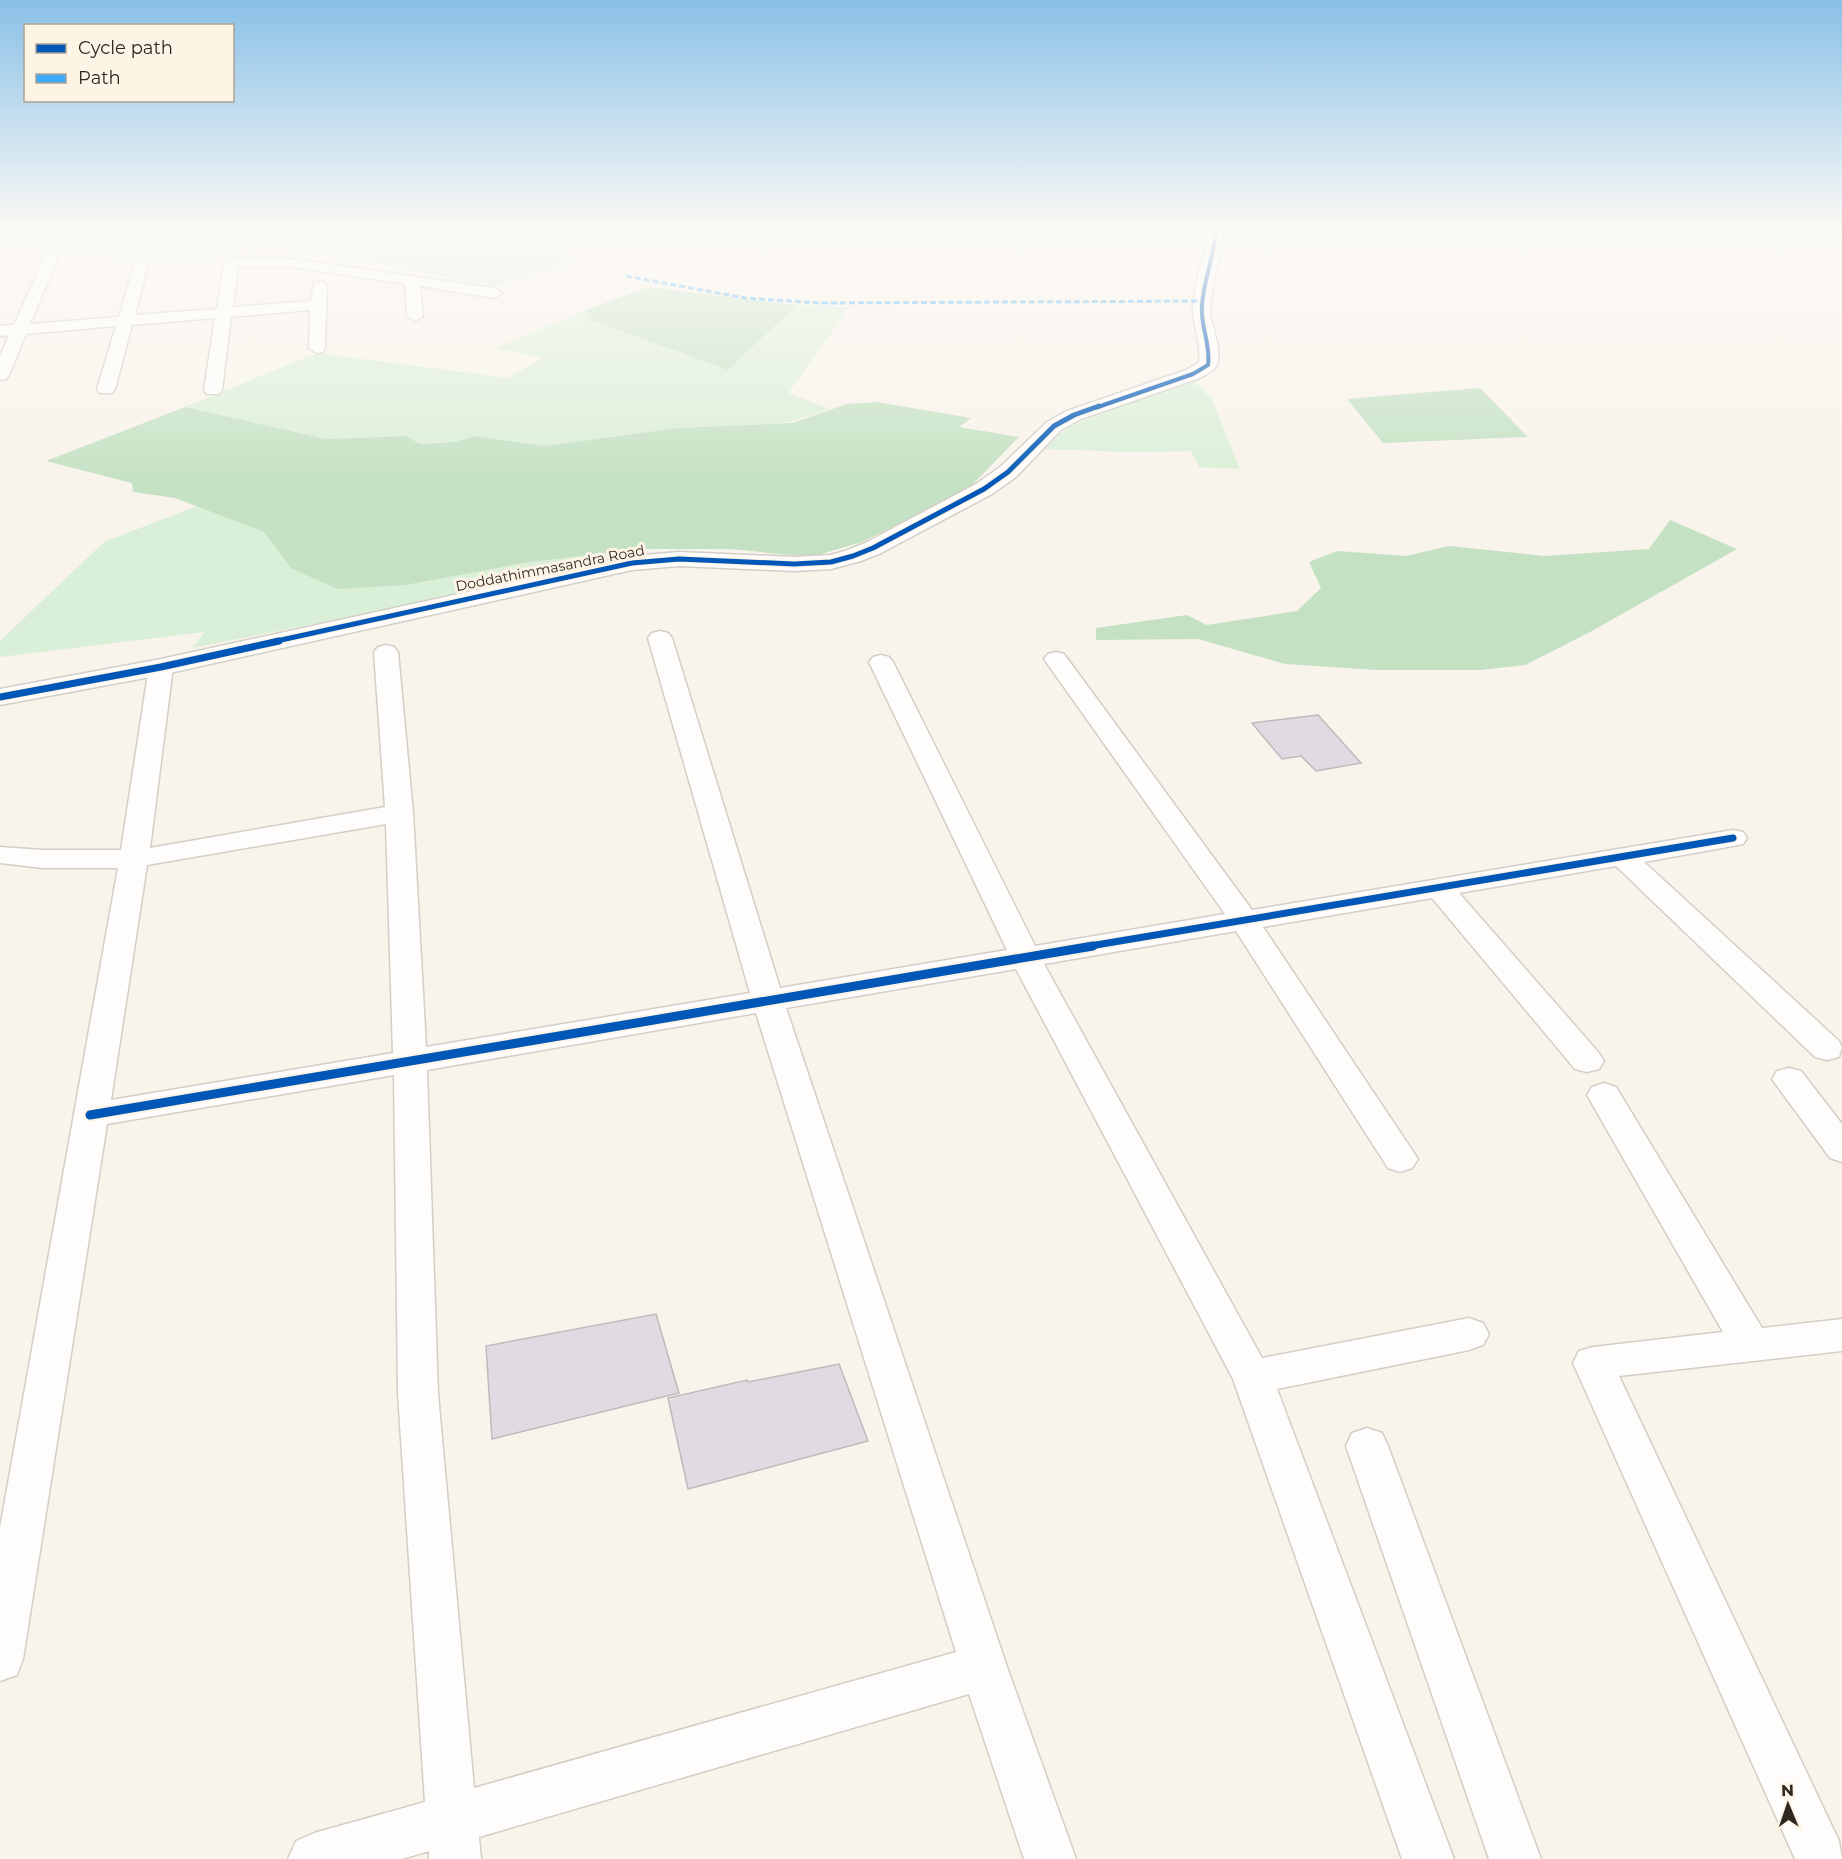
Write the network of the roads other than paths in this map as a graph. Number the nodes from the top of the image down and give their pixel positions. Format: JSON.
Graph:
{"nodes":[{"id":1,"x":27,"y":314,"type":"edge"},
{"id":2,"x":127,"y":314,"type":"edge"},
{"id":3,"x":205,"y":314,"type":"edge"},
{"id":4,"x":224,"y":314,"type":"edge"},
{"id":5,"x":318,"y":314,"type":"edge"},
{"id":6,"x":1202,"y":314,"type":"edge"},
{"id":7,"x":125,"y":321,"type":"junction"},
{"id":8,"x":20,"y":329,"type":"junction"},
{"id":9,"x":0,"y":331,"type":"edge"},
{"id":10,"x":317,"y":348,"type":"dead end"},
{"id":11,"x":0,"y":375,"type":"edge"},
{"id":12,"x":106,"y":389,"type":"dead end"},
{"id":13,"x":213,"y":390,"type":"dead end"},
{"id":14,"x":660,"y":638,"type":"dead end"},
{"id":15,"x":386,"y":652,"type":"dead end"},
{"id":16,"x":1056,"y":659,"type":"dead end"},
{"id":17,"x":881,"y":662,"type":"dead end"},
{"id":18,"x":161,"y":667,"type":"junction"},
{"id":19,"x":0,"y":697,"type":"edge"},
{"id":20,"x":399,"y":813,"type":"junction"},
{"id":21,"x":1733,"y":838,"type":"dead end"},
{"id":22,"x":0,"y":855,"type":"edge"},
{"id":23,"x":1622,"y":856,"type":"junction"},
{"id":24,"x":134,"y":859,"type":"junction"},
{"id":25,"x":1439,"y":888,"type":"junction"},
{"id":26,"x":1244,"y":920,"type":"junction"},
{"id":27,"x":1025,"y":957,"type":"junction"},
{"id":28,"x":768,"y":1001,"type":"junction"},
{"id":29,"x":1827,"y":1049,"type":"dead end"},
{"id":30,"x":1587,"y":1061,"type":"dead end"},
{"id":31,"x":410,"y":1062,"type":"junction"},
{"id":32,"x":1789,"y":1079,"type":"dead end"},
{"id":33,"x":1604,"y":1095,"type":"dead end"},
{"id":34,"x":90,"y":1115,"type":"junction"},
{"id":35,"x":1842,"y":1149,"type":"edge"},
{"id":36,"x":1400,"y":1159,"type":"dead end"},
{"id":37,"x":1468,"y":1334,"type":"dead end"},
{"id":38,"x":1842,"y":1335,"type":"edge"},
{"id":39,"x":1751,"y":1345,"type":"junction"},
{"id":40,"x":1252,"y":1377,"type":"junction"},
{"id":41,"x":1367,"y":1446,"type":"dead end"},
{"id":42,"x":0,"y":1659,"type":"edge"},
{"id":43,"x":984,"y":1667,"type":"junction"},
{"id":44,"x":454,"y":1839,"type":"edge"},
{"id":45,"x":314,"y":1859,"type":"edge"},
{"id":46,"x":1050,"y":1859,"type":"edge"},
{"id":47,"x":1428,"y":1859,"type":"edge"},
{"id":48,"x":1515,"y":1859,"type":"edge"},
{"id":49,"x":1821,"y":1859,"type":"edge"}],
"edges":[{"from":1,"to":8,"type":"street"},
{"from":2,"to":7,"type":"street"},
{"from":3,"to":7,"type":"street"},
{"from":4,"to":13,"type":"street"},
{"from":5,"to":10,"type":"street"},
{"from":6,"to":18,"type":"street","name":"Doddathimmasandra Road"},
{"from":7,"to":8,"type":"street"},
{"from":7,"to":12,"type":"street"},
{"from":8,"to":9,"type":"street"},
{"from":8,"to":11,"type":"street"},
{"from":14,"to":28,"type":"street"},
{"from":15,"to":20,"type":"street"},
{"from":16,"to":26,"type":"street"},
{"from":17,"to":27,"type":"street"},
{"from":18,"to":19,"type":"street","name":"Doddathimmasandra Road"},
{"from":18,"to":24,"type":"street"},
{"from":20,"to":24,"type":"street"},
{"from":20,"to":31,"type":"street"},
{"from":21,"to":23,"type":"street"},
{"from":22,"to":24,"type":"street"},
{"from":23,"to":25,"type":"street"},
{"from":23,"to":29,"type":"street"},
{"from":24,"to":34,"type":"street"},
{"from":25,"to":26,"type":"street"},
{"from":25,"to":30,"type":"street"},
{"from":26,"to":27,"type":"street"},
{"from":26,"to":36,"type":"street"},
{"from":27,"to":28,"type":"street"},
{"from":27,"to":40,"type":"street"},
{"from":28,"to":31,"type":"street"},
{"from":28,"to":43,"type":"street"},
{"from":31,"to":34,"type":"street"},
{"from":31,"to":44,"type":"street"},
{"from":32,"to":35,"type":"street"},
{"from":33,"to":39,"type":"street"},
{"from":34,"to":42,"type":"street"},
{"from":37,"to":40,"type":"street"},
{"from":38,"to":39,"type":"street"},
{"from":39,"to":49,"type":"street"},
{"from":40,"to":47,"type":"street"},
{"from":41,"to":48,"type":"street"},
{"from":43,"to":44,"type":"street"},
{"from":43,"to":46,"type":"street"},
{"from":44,"to":45,"type":"street"}]}
